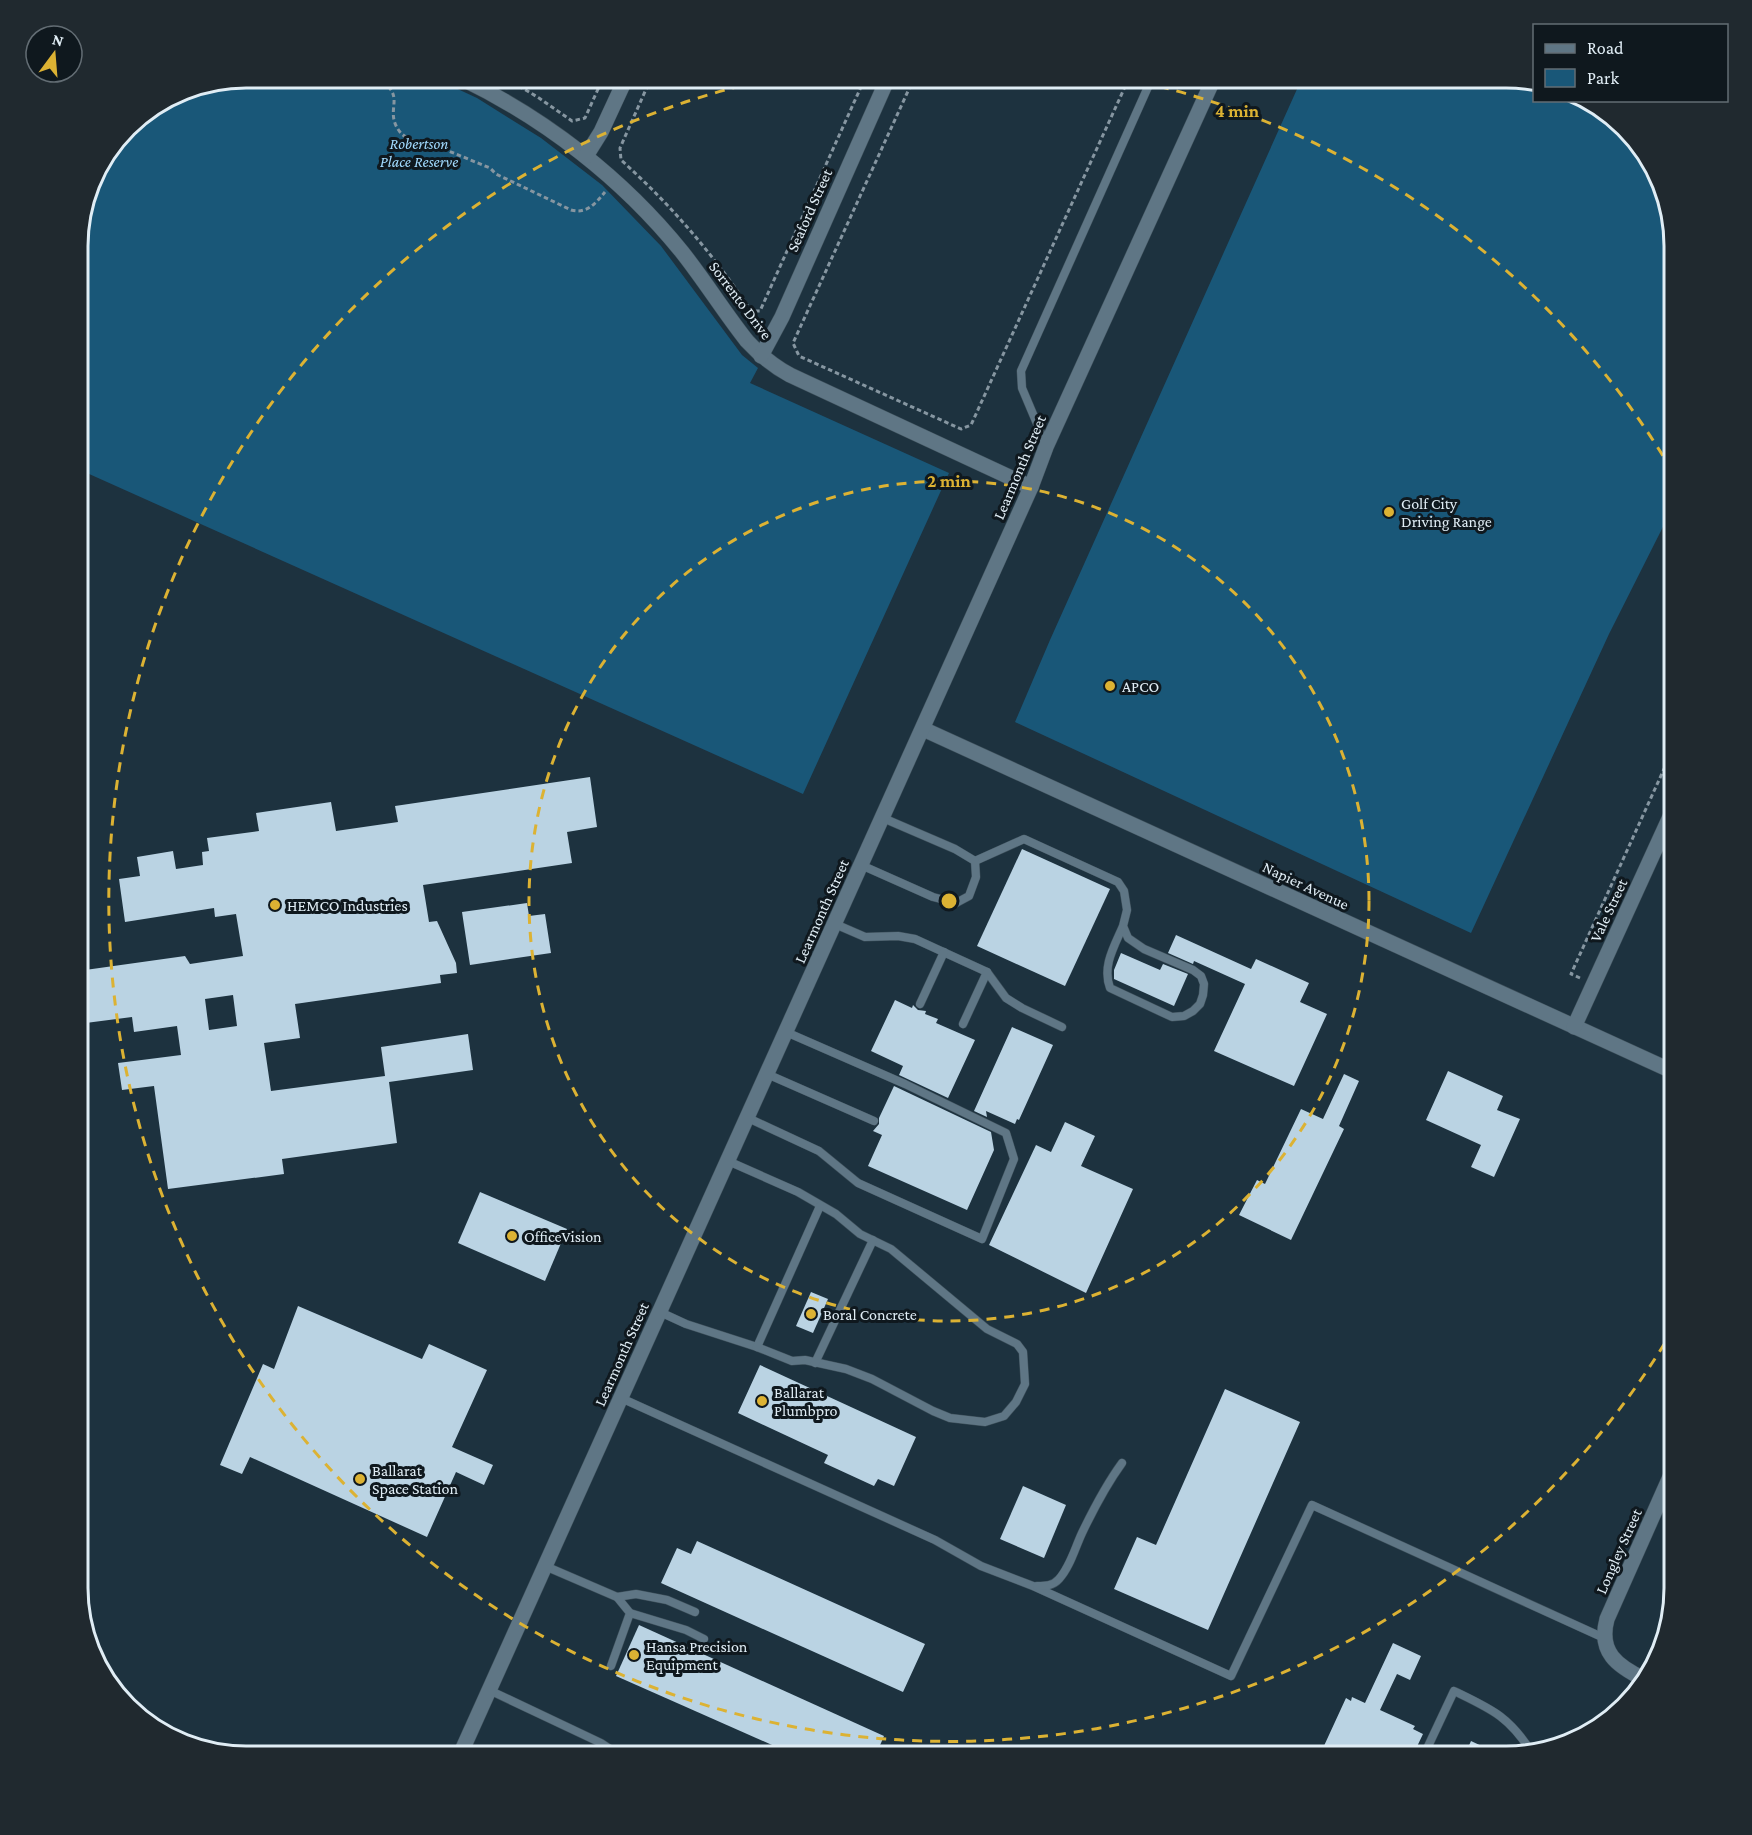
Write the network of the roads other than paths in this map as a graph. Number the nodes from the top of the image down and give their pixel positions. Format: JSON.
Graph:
{"nodes":[{"id":1,"x":479,"y":88,"type":"edge"},
{"id":2,"x":621,"y":88,"type":"edge"},
{"id":3,"x":883,"y":89,"type":"edge"},
{"id":4,"x":1147,"y":89,"type":"edge"},
{"id":5,"x":1209,"y":89,"type":"edge"},
{"id":6,"x":586,"y":156,"type":"junction"},
{"id":7,"x":761,"y":357,"type":"junction"},
{"id":8,"x":1046,"y":447,"type":"junction"},
{"id":9,"x":1032,"y":487,"type":"junction"},
{"id":10,"x":923,"y":729,"type":"junction"},
{"id":11,"x":883,"y":818,"type":"junction"},
{"id":12,"x":1664,"y":830,"type":"edge"},
{"id":13,"x":975,"y":861,"type":"junction"},
{"id":14,"x":861,"y":865,"type":"junction"},
{"id":15,"x":835,"y":924,"type":"junction"},
{"id":16,"x":1123,"y":926,"type":"junction"},
{"id":17,"x":944,"y":952,"type":"junction"},
{"id":18,"x":987,"y":972,"type":"junction"},
{"id":19,"x":920,"y":1004,"type":"dead end"},
{"id":20,"x":963,"y":1024,"type":"dead end"},
{"id":21,"x":1062,"y":1027,"type":"dead end"},
{"id":22,"x":1574,"y":1027,"type":"junction"},
{"id":23,"x":786,"y":1032,"type":"junction"},
{"id":24,"x":1664,"y":1068,"type":"edge"},
{"id":25,"x":767,"y":1074,"type":"junction"},
{"id":26,"x":748,"y":1118,"type":"junction"},
{"id":27,"x":874,"y":1121,"type":"dead end"},
{"id":28,"x":728,"y":1161,"type":"junction"},
{"id":29,"x":820,"y":1206,"type":"junction"},
{"id":30,"x":873,"y":1240,"type":"junction"},
{"id":31,"x":660,"y":1312,"type":"junction"},
{"id":32,"x":757,"y":1347,"type":"junction"},
{"id":33,"x":815,"y":1362,"type":"junction"},
{"id":34,"x":621,"y":1398,"type":"junction"},
{"id":35,"x":1122,"y":1463,"type":"dead end"},
{"id":36,"x":1664,"y":1491,"type":"edge"},
{"id":37,"x":545,"y":1566,"type":"junction"},
{"id":38,"x":1033,"y":1586,"type":"junction"},
{"id":39,"x":617,"y":1597,"type":"junction"},
{"id":40,"x":695,"y":1612,"type":"dead end"},
{"id":41,"x":630,"y":1613,"type":"junction"},
{"id":42,"x":704,"y":1639,"type":"dead end"},
{"id":43,"x":1606,"y":1645,"type":"junction"},
{"id":44,"x":612,"y":1666,"type":"dead end"},
{"id":45,"x":1638,"y":1675,"type":"edge"},
{"id":46,"x":489,"y":1690,"type":"junction"},
{"id":47,"x":1526,"y":1745,"type":"edge"},
{"id":48,"x":464,"y":1746,"type":"edge"},
{"id":49,"x":602,"y":1746,"type":"edge"},
{"id":50,"x":1428,"y":1746,"type":"edge"}],
"edges":[{"from":1,"to":6,"type":"street","name":"Sorrento Drive"},
{"from":2,"to":6,"type":"street"},
{"from":3,"to":7,"type":"street","name":"Seaford Street"},
{"from":4,"to":8,"type":"lane"},
{"from":5,"to":8,"type":"street","name":"Learmonth Street"},
{"from":6,"to":7,"type":"street","name":"Sorrento Drive"},
{"from":7,"to":9,"type":"street","name":"Sorrento Drive"},
{"from":8,"to":9,"type":"street","name":"Learmonth Street"},
{"from":9,"to":10,"type":"street","name":"Learmonth Street"},
{"from":10,"to":11,"type":"street","name":"Learmonth Street"},
{"from":10,"to":22,"type":"street","name":"Napier Avenue"},
{"from":11,"to":13,"type":"lane"},
{"from":11,"to":14,"type":"street","name":"Learmonth Street"},
{"from":12,"to":22,"type":"street","name":"Vale Street"},
{"from":13,"to":14,"type":"lane"},
{"from":13,"to":16,"type":"lane"},
{"from":14,"to":15,"type":"street","name":"Learmonth Street"},
{"from":15,"to":17,"type":"lane"},
{"from":15,"to":23,"type":"street","name":"Learmonth Street"},
{"from":16,"to":16,"type":"lane"},
{"from":17,"to":18,"type":"lane"},
{"from":17,"to":19,"type":"lane"},
{"from":18,"to":20,"type":"lane"},
{"from":18,"to":21,"type":"lane"},
{"from":22,"to":24,"type":"street","name":"Napier Avenue"},
{"from":23,"to":25,"type":"street","name":"Learmonth Street"},
{"from":23,"to":26,"type":"lane"},
{"from":25,"to":26,"type":"street","name":"Learmonth Street"},
{"from":25,"to":27,"type":"lane"},
{"from":26,"to":28,"type":"street","name":"Learmonth Street"},
{"from":28,"to":29,"type":"lane"},
{"from":28,"to":31,"type":"street","name":"Learmonth Street"},
{"from":29,"to":30,"type":"lane"},
{"from":29,"to":32,"type":"lane"},
{"from":30,"to":33,"type":"lane"},
{"from":30,"to":33,"type":"lane"},
{"from":31,"to":32,"type":"lane"},
{"from":31,"to":34,"type":"street","name":"Learmonth Street"},
{"from":32,"to":33,"type":"lane"},
{"from":34,"to":37,"type":"street","name":"Learmonth Street"},
{"from":34,"to":38,"type":"lane"},
{"from":35,"to":38,"type":"lane"},
{"from":36,"to":43,"type":"street","name":"Longley Street"},
{"from":37,"to":39,"type":"lane"},
{"from":37,"to":46,"type":"street","name":"Learmonth Street"},
{"from":38,"to":43,"type":"lane"},
{"from":39,"to":40,"type":"lane"},
{"from":39,"to":41,"type":"lane"},
{"from":41,"to":42,"type":"lane"},
{"from":41,"to":44,"type":"lane"},
{"from":43,"to":45,"type":"street"},
{"from":46,"to":48,"type":"street","name":"Learmonth Street"},
{"from":46,"to":49,"type":"lane"},
{"from":47,"to":50,"type":"lane"}]}
